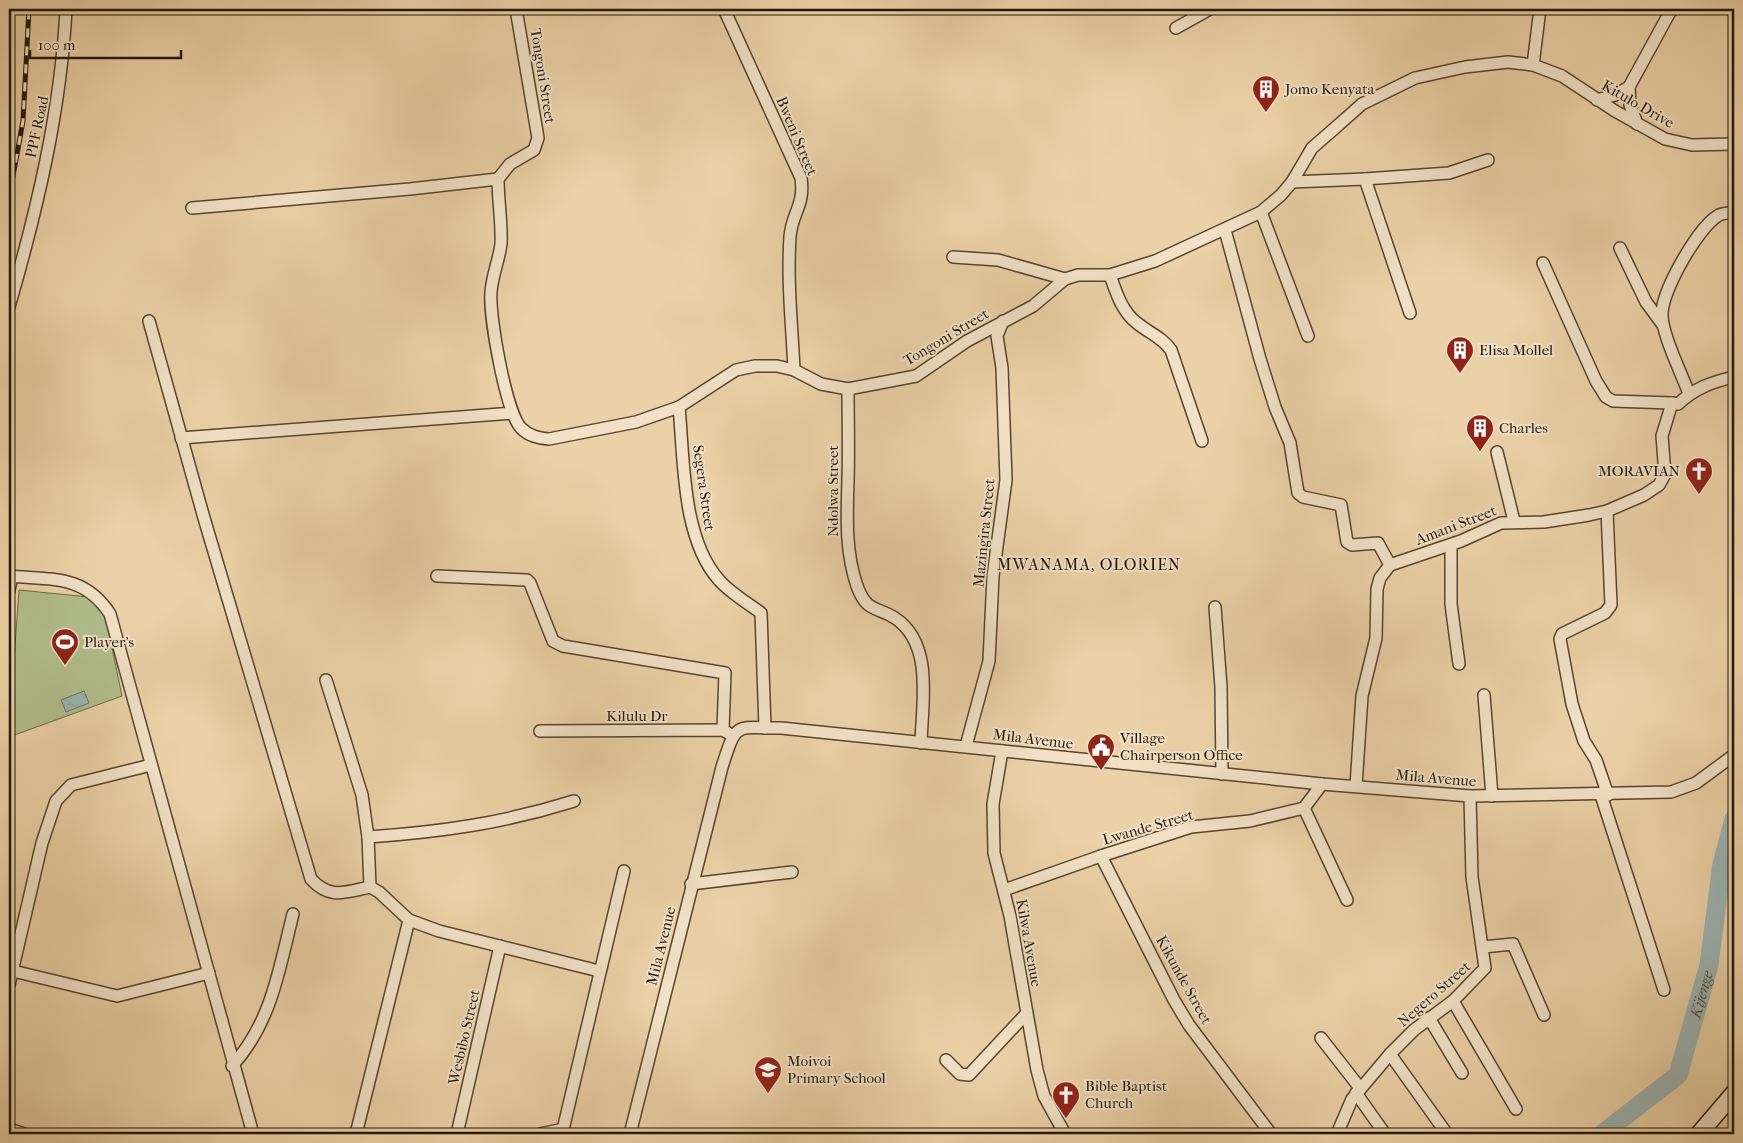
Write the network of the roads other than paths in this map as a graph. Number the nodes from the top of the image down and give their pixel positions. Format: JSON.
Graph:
{"nodes":[{"id":1,"x":66,"y":9,"type":"edge"},
{"id":2,"x":516,"y":9,"type":"edge"},
{"id":3,"x":724,"y":9,"type":"edge"},
{"id":4,"x":1210,"y":9,"type":"edge"},
{"id":5,"x":1540,"y":9,"type":"edge"},
{"id":6,"x":1674,"y":9,"type":"edge"},
{"id":7,"x":1176,"y":28,"type":"dead end"},
{"id":8,"x":1533,"y":65,"type":"junction"},
{"id":9,"x":1629,"y":87,"type":"junction"},
{"id":10,"x":1597,"y":100,"type":"junction"},
{"id":11,"x":1638,"y":124,"type":"junction"},
{"id":12,"x":1734,"y":144,"type":"edge"},
{"id":13,"x":1488,"y":160,"type":"dead end"},
{"id":14,"x":498,"y":179,"type":"junction"},
{"id":15,"x":1365,"y":179,"type":"junction"},
{"id":16,"x":1292,"y":182,"type":"junction"},
{"id":17,"x":192,"y":208,"type":"dead end"},
{"id":18,"x":1261,"y":212,"type":"junction"},
{"id":19,"x":1734,"y":212,"type":"edge"},
{"id":20,"x":1225,"y":230,"type":"junction"},
{"id":21,"x":1620,"y":248,"type":"dead end"},
{"id":22,"x":953,"y":257,"type":"dead end"},
{"id":23,"x":1543,"y":263,"type":"dead end"},
{"id":24,"x":1110,"y":275,"type":"junction"},
{"id":25,"x":1065,"y":279,"type":"junction"},
{"id":26,"x":9,"y":307,"type":"edge"},
{"id":27,"x":1410,"y":313,"type":"dead end"},
{"id":28,"x":149,"y":321,"type":"dead end"},
{"id":29,"x":1002,"y":321,"type":"junction"},
{"id":30,"x":1664,"y":326,"type":"junction"},
{"id":31,"x":1308,"y":336,"type":"dead end"},
{"id":32,"x":794,"y":370,"type":"junction"},
{"id":33,"x":1734,"y":377,"type":"edge"},
{"id":34,"x":848,"y":389,"type":"junction"},
{"id":35,"x":1689,"y":394,"type":"junction"},
{"id":36,"x":1672,"y":404,"type":"junction"},
{"id":37,"x":678,"y":407,"type":"junction"},
{"id":38,"x":512,"y":413,"type":"junction"},
{"id":39,"x":181,"y":438,"type":"junction"},
{"id":40,"x":1202,"y":442,"type":"dead end"},
{"id":41,"x":1497,"y":452,"type":"dead end"},
{"id":42,"x":1607,"y":511,"type":"junction"},
{"id":43,"x":1514,"y":521,"type":"junction"},
{"id":44,"x":1452,"y":545,"type":"junction"},
{"id":45,"x":1390,"y":566,"type":"junction"},
{"id":46,"x":10,"y":576,"type":"edge"},
{"id":47,"x":438,"y":576,"type":"dead end"},
{"id":48,"x":9,"y":590,"type":"edge"},
{"id":49,"x":1215,"y":607,"type":"dead end"},
{"id":50,"x":1459,"y":664,"type":"dead end"},
{"id":51,"x":326,"y":680,"type":"dead end"},
{"id":52,"x":1484,"y":695,"type":"dead end"},
{"id":53,"x":765,"y":728,"type":"junction"},
{"id":54,"x":540,"y":732,"type":"dead end"},
{"id":55,"x":728,"y":732,"type":"junction"},
{"id":56,"x":922,"y":743,"type":"junction"},
{"id":57,"x":966,"y":746,"type":"junction"},
{"id":58,"x":1002,"y":751,"type":"junction"},
{"id":59,"x":1734,"y":755,"type":"edge"},
{"id":60,"x":151,"y":765,"type":"junction"},
{"id":61,"x":1222,"y":774,"type":"junction"},
{"id":62,"x":1322,"y":784,"type":"junction"},
{"id":63,"x":1356,"y":786,"type":"junction"},
{"id":64,"x":1605,"y":795,"type":"junction"},
{"id":65,"x":1470,"y":796,"type":"junction"},
{"id":66,"x":1492,"y":796,"type":"junction"},
{"id":67,"x":574,"y":801,"type":"dead end"},
{"id":68,"x":1304,"y":808,"type":"junction"},
{"id":69,"x":368,"y":837,"type":"junction"},
{"id":70,"x":1101,"y":856,"type":"junction"},
{"id":71,"x":624,"y":871,"type":"dead end"},
{"id":72,"x":792,"y":872,"type":"dead end"},
{"id":73,"x":691,"y":884,"type":"junction"},
{"id":74,"x":370,"y":887,"type":"junction"},
{"id":75,"x":1004,"y":890,"type":"junction"},
{"id":76,"x":1348,"y":900,"type":"dead end"},
{"id":77,"x":293,"y":914,"type":"dead end"},
{"id":78,"x":409,"y":920,"type":"junction"},
{"id":79,"x":500,"y":946,"type":"junction"},
{"id":80,"x":1483,"y":947,"type":"junction"},
{"id":81,"x":599,"y":970,"type":"junction"},
{"id":82,"x":12,"y":971,"type":"junction"},
{"id":83,"x":209,"y":973,"type":"junction"},
{"id":84,"x":9,"y":985,"type":"edge"},
{"id":85,"x":1664,"y":990,"type":"dead end"},
{"id":86,"x":1454,"y":1001,"type":"junction"},
{"id":87,"x":1026,"y":1014,"type":"junction"},
{"id":88,"x":1544,"y":1015,"type":"dead end"},
{"id":89,"x":1429,"y":1018,"type":"junction"},
{"id":90,"x":1321,"y":1038,"type":"dead end"},
{"id":91,"x":1390,"y":1054,"type":"junction"},
{"id":92,"x":946,"y":1060,"type":"dead end"},
{"id":93,"x":232,"y":1066,"type":"junction"},
{"id":94,"x":1462,"y":1073,"type":"dead end"},
{"id":95,"x":1358,"y":1090,"type":"junction"},
{"id":96,"x":1734,"y":1093,"type":"edge"},
{"id":97,"x":1516,"y":1109,"type":"dead end"},
{"id":98,"x":9,"y":1130,"type":"edge"},
{"id":99,"x":563,"y":1131,"type":"edge"},
{"id":100,"x":24,"y":1134,"type":"edge"},
{"id":101,"x":253,"y":1134,"type":"edge"},
{"id":102,"x":356,"y":1134,"type":"edge"},
{"id":103,"x":457,"y":1134,"type":"edge"},
{"id":104,"x":540,"y":1134,"type":"edge"},
{"id":105,"x":630,"y":1134,"type":"edge"},
{"id":106,"x":1065,"y":1134,"type":"edge"},
{"id":107,"x":1271,"y":1134,"type":"edge"},
{"id":108,"x":1337,"y":1134,"type":"edge"},
{"id":109,"x":1385,"y":1134,"type":"edge"},
{"id":110,"x":1446,"y":1134,"type":"edge"},
{"id":111,"x":1699,"y":1134,"type":"edge"}],
"edges":[{"from":1,"to":26,"type":"street","name":"PPF Road"},
{"from":2,"to":14,"type":"street","name":"Tongoni Street"},
{"from":3,"to":32,"type":"street","name":"Bweni Street"},
{"from":4,"to":7,"type":"street"},
{"from":5,"to":8,"type":"street"},
{"from":6,"to":9,"type":"street"},
{"from":8,"to":10,"type":"street","name":"Kitulo Drive"},
{"from":8,"to":16,"type":"street"},
{"from":9,"to":10,"type":"street"},
{"from":9,"to":11,"type":"street"},
{"from":10,"to":11,"type":"street","name":"Kitulo Drive"},
{"from":11,"to":12,"type":"street","name":"Kitulo Drive"},
{"from":13,"to":15,"type":"street"},
{"from":14,"to":17,"type":"street"},
{"from":14,"to":38,"type":"street","name":"Tongoni Street"},
{"from":15,"to":16,"type":"street"},
{"from":15,"to":27,"type":"street"},
{"from":16,"to":18,"type":"street"},
{"from":18,"to":20,"type":"street"},
{"from":18,"to":31,"type":"street"},
{"from":19,"to":30,"type":"street"},
{"from":20,"to":24,"type":"street"},
{"from":20,"to":45,"type":"street"},
{"from":21,"to":30,"type":"street"},
{"from":22,"to":25,"type":"street"},
{"from":23,"to":36,"type":"street"},
{"from":24,"to":25,"type":"street"},
{"from":24,"to":40,"type":"street"},
{"from":25,"to":29,"type":"street","name":"Tongoni Street"},
{"from":28,"to":39,"type":"street"},
{"from":29,"to":34,"type":"street","name":"Tongoni Street"},
{"from":29,"to":57,"type":"street","name":"Mazingira Street"},
{"from":30,"to":35,"type":"street"},
{"from":32,"to":34,"type":"street","name":"Tongoni Street"},
{"from":32,"to":37,"type":"street","name":"Tongoni Street"},
{"from":33,"to":35,"type":"street"},
{"from":34,"to":56,"type":"street","name":"Ndolwa Street"},
{"from":35,"to":36,"type":"street"},
{"from":36,"to":42,"type":"street","name":"Amani Street"},
{"from":37,"to":38,"type":"street","name":"Tongoni Street"},
{"from":37,"to":53,"type":"street","name":"Segera Street"},
{"from":38,"to":39,"type":"street"},
{"from":39,"to":74,"type":"street"},
{"from":41,"to":43,"type":"street"},
{"from":42,"to":43,"type":"street","name":"Amani Street"},
{"from":42,"to":64,"type":"street"},
{"from":43,"to":44,"type":"street","name":"Amani Street"},
{"from":44,"to":45,"type":"street","name":"Amani Street"},
{"from":44,"to":50,"type":"street"},
{"from":45,"to":63,"type":"street"},
{"from":46,"to":48,"type":"street"},
{"from":46,"to":60,"type":"street"},
{"from":47,"to":55,"type":"street"},
{"from":49,"to":61,"type":"street"},
{"from":51,"to":69,"type":"street"},
{"from":52,"to":66,"type":"street"},
{"from":53,"to":55,"type":"street","name":"Mila Avenue"},
{"from":53,"to":56,"type":"street","name":"Mila Avenue"},
{"from":54,"to":55,"type":"street","name":"Kilulu Dr"},
{"from":55,"to":73,"type":"street","name":"Mila Avenue"},
{"from":56,"to":57,"type":"street","name":"Mila Avenue"},
{"from":57,"to":58,"type":"street","name":"Mila Avenue"},
{"from":58,"to":61,"type":"street","name":"Mila Avenue"},
{"from":58,"to":75,"type":"street","name":"Kilwa Avenue"},
{"from":59,"to":64,"type":"street","name":"Mila Avenue"},
{"from":60,"to":82,"type":"street"},
{"from":60,"to":83,"type":"street"},
{"from":61,"to":62,"type":"street","name":"Mila Avenue"},
{"from":62,"to":63,"type":"street","name":"Mila Avenue"},
{"from":62,"to":68,"type":"street"},
{"from":63,"to":65,"type":"street","name":"Mila Avenue"},
{"from":64,"to":66,"type":"street","name":"Mila Avenue"},
{"from":64,"to":85,"type":"street"},
{"from":65,"to":66,"type":"street","name":"Mila Avenue"},
{"from":65,"to":80,"type":"street","name":"Negero Street"},
{"from":67,"to":69,"type":"street"},
{"from":68,"to":70,"type":"street","name":"Lwande Street"},
{"from":68,"to":76,"type":"street"},
{"from":69,"to":74,"type":"street"},
{"from":70,"to":75,"type":"street","name":"Lwande Street"},
{"from":70,"to":107,"type":"street","name":"Kikunde Street"},
{"from":71,"to":81,"type":"street"},
{"from":72,"to":73,"type":"street"},
{"from":73,"to":105,"type":"street","name":"Mila Avenue"},
{"from":74,"to":78,"type":"street"},
{"from":75,"to":87,"type":"street","name":"Kilwa Avenue"},
{"from":77,"to":93,"type":"street"},
{"from":78,"to":79,"type":"street"},
{"from":78,"to":102,"type":"street"},
{"from":79,"to":81,"type":"street"},
{"from":79,"to":103,"type":"street","name":"Wesbibo Street"},
{"from":80,"to":86,"type":"street","name":"Negero Street"},
{"from":80,"to":88,"type":"street"},
{"from":81,"to":99,"type":"street"},
{"from":82,"to":83,"type":"street"},
{"from":82,"to":84,"type":"street"},
{"from":83,"to":93,"type":"street"},
{"from":86,"to":89,"type":"street","name":"Negero Street"},
{"from":86,"to":97,"type":"street"},
{"from":87,"to":92,"type":"street"},
{"from":87,"to":106,"type":"street","name":"Kilwa Avenue"},
{"from":89,"to":91,"type":"street","name":"Negero Street"},
{"from":89,"to":94,"type":"street"},
{"from":90,"to":95,"type":"street"},
{"from":91,"to":95,"type":"street","name":"Negero Street"},
{"from":91,"to":110,"type":"street"},
{"from":93,"to":101,"type":"street"},
{"from":95,"to":108,"type":"street","name":"Negero Street"},
{"from":95,"to":109,"type":"street"},
{"from":96,"to":111,"type":"main road"},
{"from":98,"to":100,"type":"street"},
{"from":99,"to":104,"type":"street"}]}
